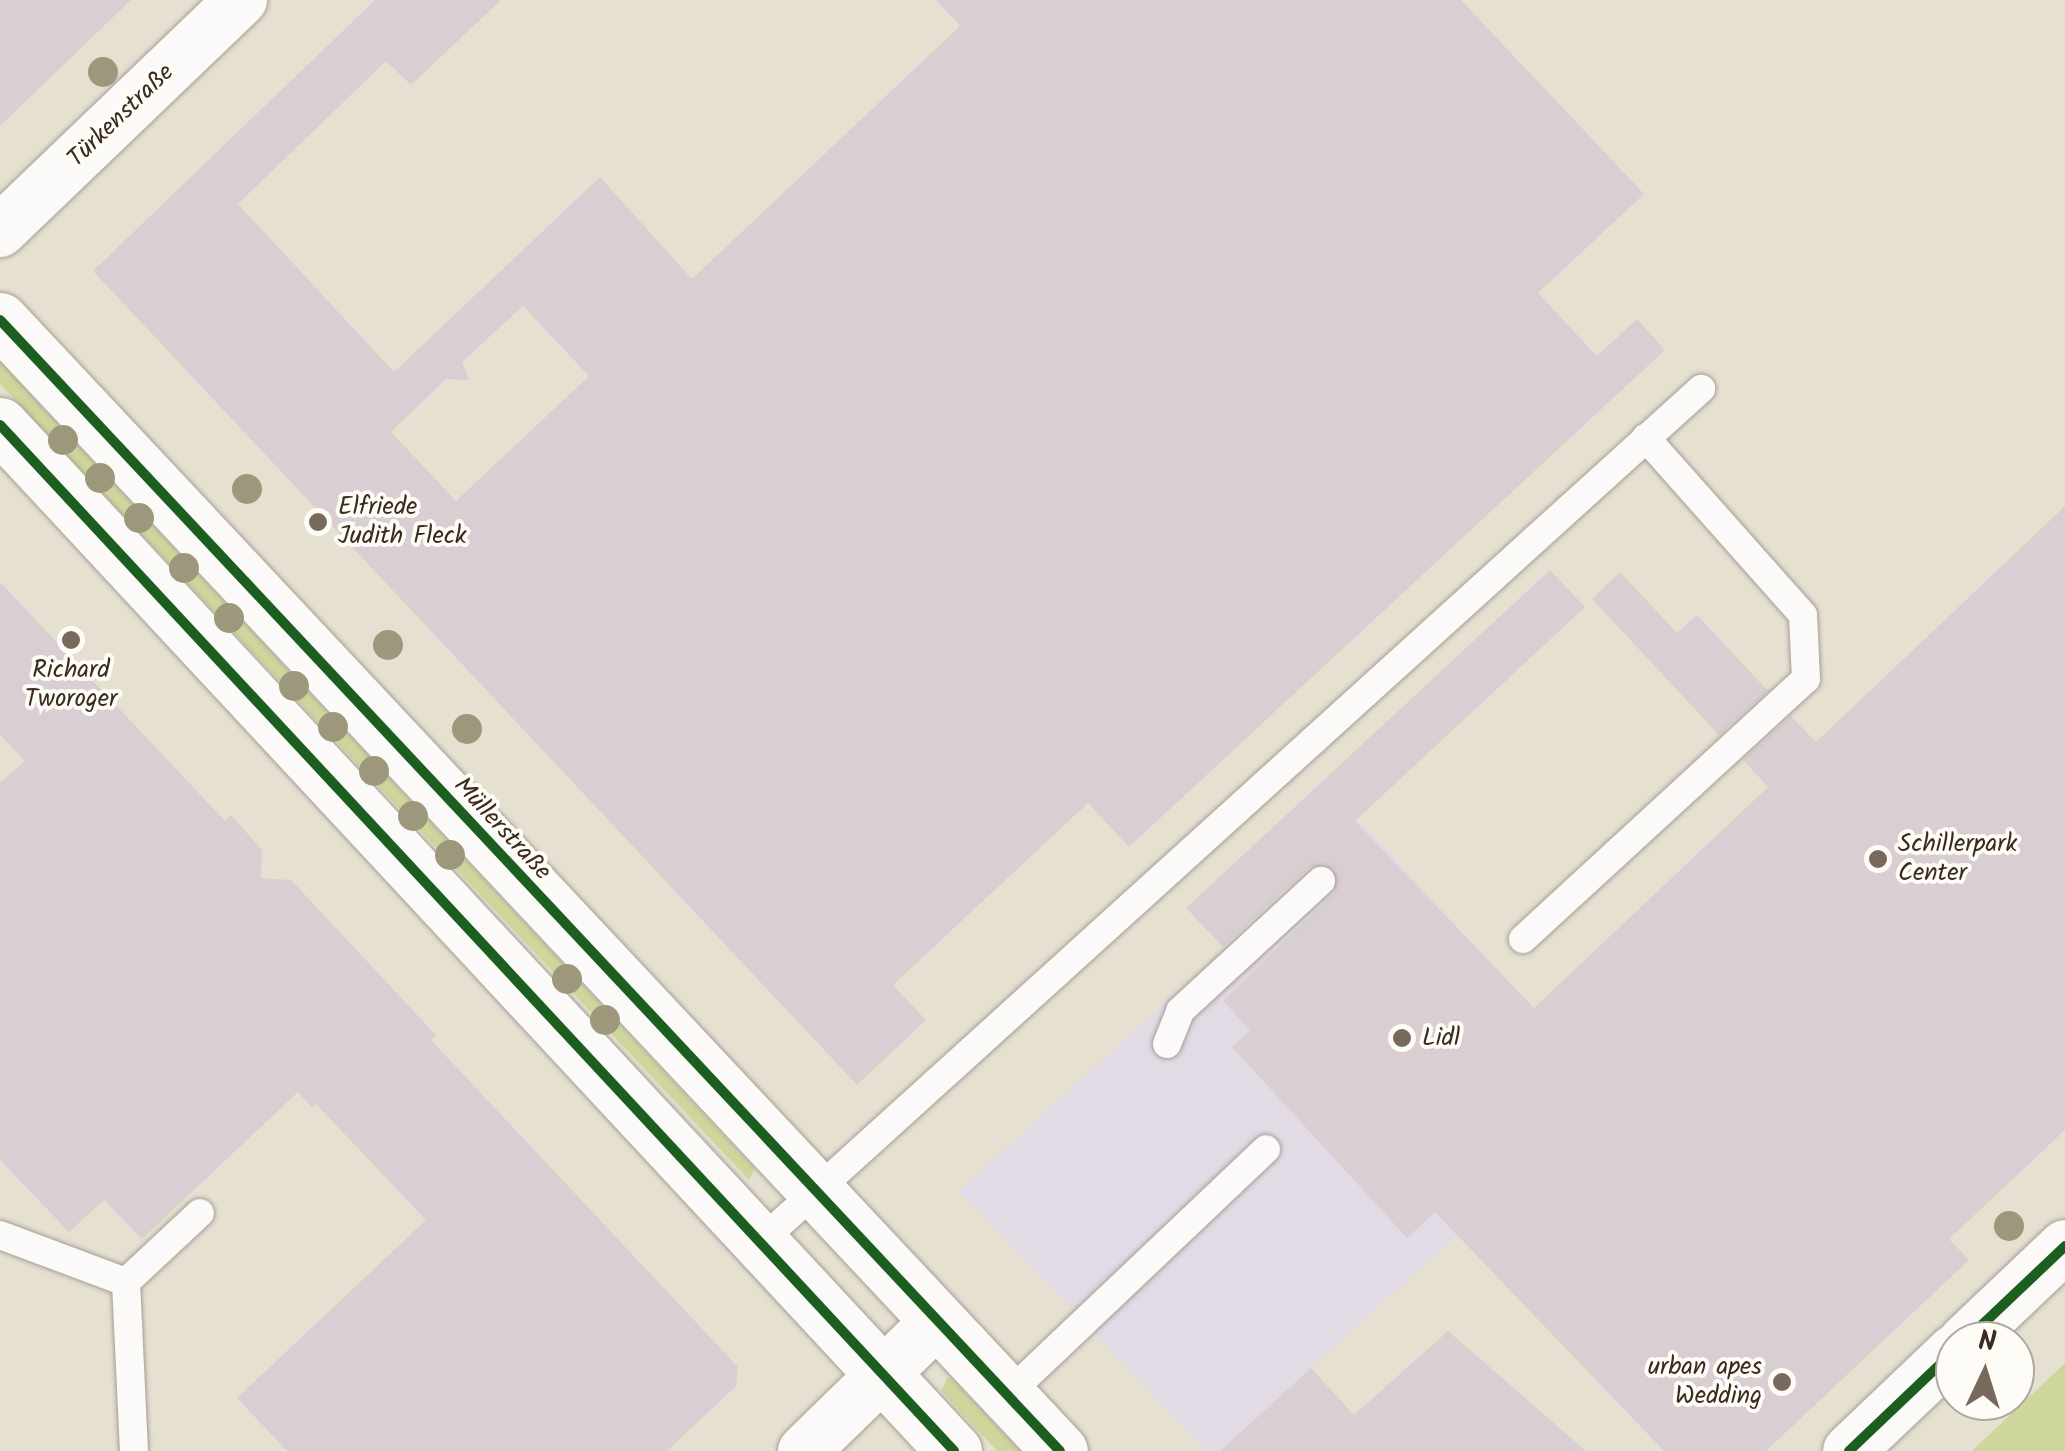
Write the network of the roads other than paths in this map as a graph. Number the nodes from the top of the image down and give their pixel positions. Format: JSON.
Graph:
{"nodes":[{"id":1,"x":241,"y":0,"type":"edge"},
{"id":2,"x":0,"y":232,"type":"edge"},
{"id":3,"x":0,"y":320,"type":"edge"},
{"id":4,"x":1700,"y":389,"type":"dead end"},
{"id":5,"x":0,"y":426,"type":"edge"},
{"id":6,"x":1646,"y":438,"type":"junction"},
{"id":7,"x":1321,"y":881,"type":"dead end"},
{"id":8,"x":1523,"y":940,"type":"dead end"},
{"id":9,"x":1168,"y":1044,"type":"dead end"},
{"id":10,"x":1266,"y":1149,"type":"dead end"},
{"id":11,"x":811,"y":1190,"type":"junction"},
{"id":12,"x":200,"y":1213,"type":"dead end"},
{"id":13,"x":0,"y":1234,"type":"edge"},
{"id":14,"x":762,"y":1240,"type":"junction"},
{"id":15,"x":2065,"y":1246,"type":"edge"},
{"id":16,"x":126,"y":1282,"type":"junction"},
{"id":17,"x":1986,"y":1321,"type":"edge"},
{"id":18,"x":936,"y":1322,"type":"junction"},
{"id":19,"x":1935,"y":1369,"type":"edge"},
{"id":20,"x":884,"y":1372,"type":"junction"},
{"id":21,"x":1007,"y":1396,"type":"junction"},
{"id":22,"x":134,"y":1451,"type":"edge"},
{"id":23,"x":804,"y":1451,"type":"edge"},
{"id":24,"x":954,"y":1451,"type":"edge"},
{"id":25,"x":1060,"y":1451,"type":"edge"},
{"id":26,"x":1849,"y":1451,"type":"edge"}],
"edges":[{"from":1,"to":2,"type":"street","name":"Türkenstraße"},
{"from":3,"to":11,"type":"main road","name":"Müllerstraße"},
{"from":4,"to":6,"type":"lane"},
{"from":5,"to":14,"type":"main road"},
{"from":6,"to":8,"type":"lane"},
{"from":6,"to":11,"type":"lane"},
{"from":7,"to":9,"type":"lane"},
{"from":10,"to":21,"type":"lane"},
{"from":11,"to":14,"type":"lane"},
{"from":11,"to":18,"type":"main road","name":"Müllerstraße"},
{"from":12,"to":16,"type":"lane"},
{"from":13,"to":16,"type":"lane"},
{"from":14,"to":20,"type":"main road"},
{"from":15,"to":17,"type":"street"},
{"from":16,"to":22,"type":"lane"},
{"from":18,"to":20,"type":"street"},
{"from":18,"to":21,"type":"main road","name":"Müllerstraße"},
{"from":19,"to":26,"type":"street"},
{"from":20,"to":23,"type":"street"},
{"from":20,"to":24,"type":"main road"},
{"from":21,"to":25,"type":"main road","name":"Müllerstraße"}]}
